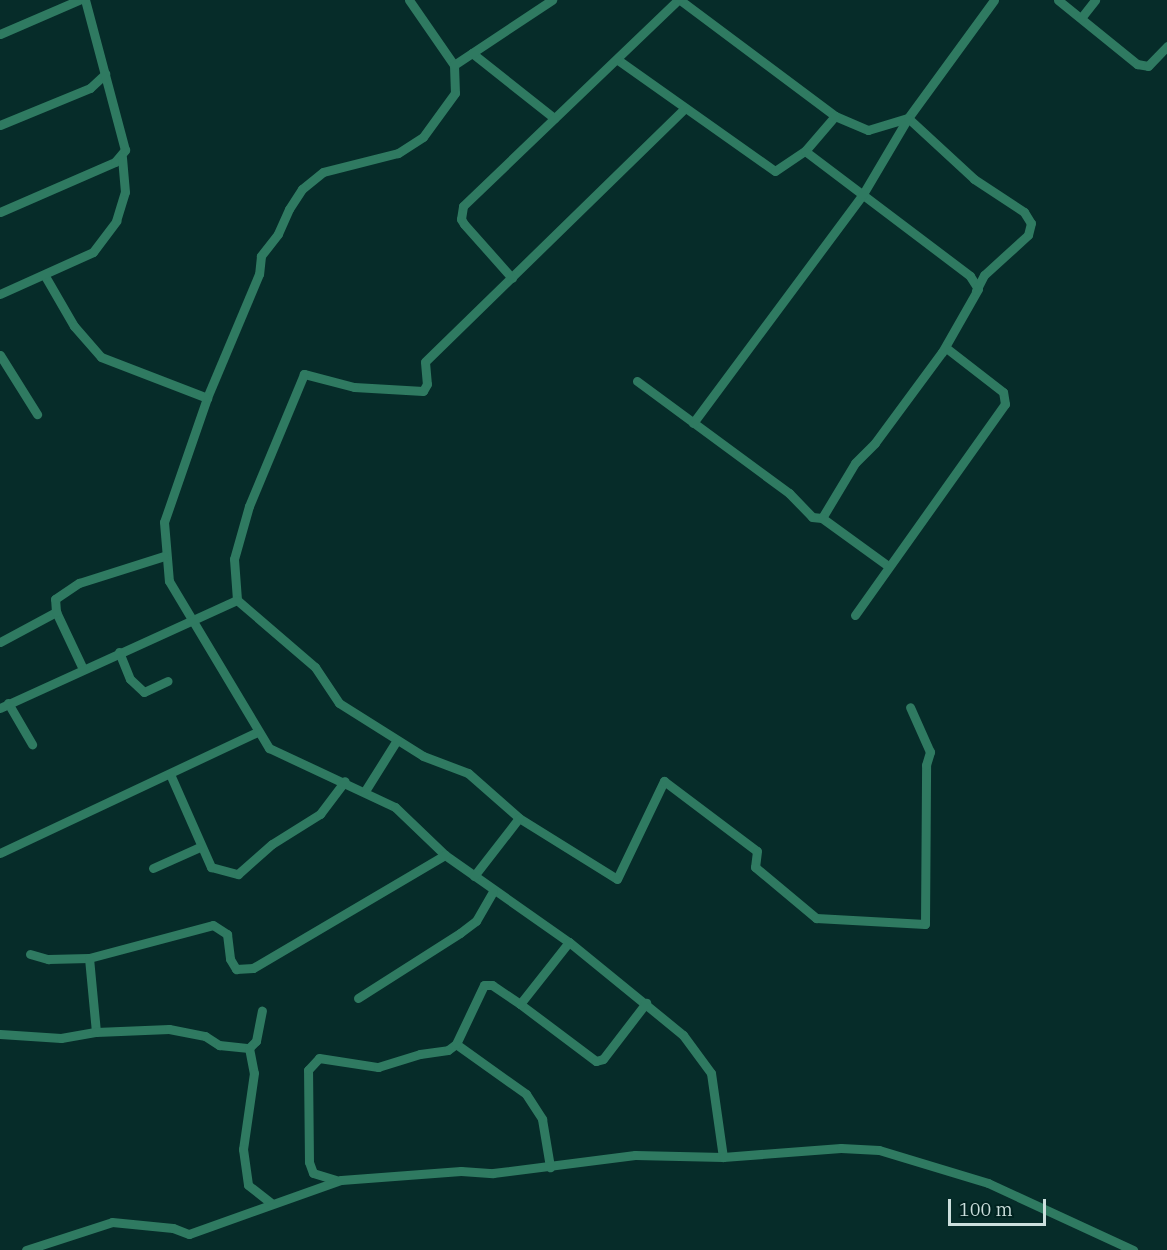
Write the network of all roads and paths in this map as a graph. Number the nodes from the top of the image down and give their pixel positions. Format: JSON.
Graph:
{"nodes":[{"id":1,"x":79,"y":0,"type":"edge"},
{"id":2,"x":85,"y":0,"type":"edge"},
{"id":3,"x":409,"y":0,"type":"edge"},
{"id":4,"x":552,"y":0,"type":"edge"},
{"id":5,"x":679,"y":0,"type":"edge"},
{"id":6,"x":994,"y":0,"type":"edge"},
{"id":7,"x":1058,"y":0,"type":"edge"},
{"id":8,"x":1095,"y":0,"type":"edge"},
{"id":9,"x":1081,"y":18,"type":"junction"},
{"id":10,"x":0,"y":34,"type":"edge"},
{"id":11,"x":1167,"y":46,"type":"edge"},
{"id":12,"x":472,"y":53,"type":"junction"},
{"id":13,"x":618,"y":60,"type":"junction"},
{"id":14,"x":454,"y":65,"type":"junction"},
{"id":15,"x":105,"y":74,"type":"junction"},
{"id":16,"x":685,"y":108,"type":"junction"},
{"id":17,"x":835,"y":116,"type":"junction"},
{"id":18,"x":554,"y":118,"type":"junction"},
{"id":19,"x":908,"y":118,"type":"junction"},
{"id":20,"x":0,"y":125,"type":"edge"},
{"id":21,"x":805,"y":151,"type":"junction"},
{"id":22,"x":122,"y":157,"type":"junction"},
{"id":23,"x":863,"y":194,"type":"junction"},
{"id":24,"x":0,"y":212,"type":"edge"},
{"id":25,"x":45,"y":276,"type":"junction"},
{"id":26,"x":512,"y":278,"type":"junction"},
{"id":27,"x":976,"y":291,"type":"junction"},
{"id":28,"x":0,"y":294,"type":"edge"},
{"id":29,"x":945,"y":347,"type":"junction"},
{"id":30,"x":0,"y":355,"type":"edge"},
{"id":31,"x":638,"y":381,"type":"dead end"},
{"id":32,"x":207,"y":398,"type":"junction"},
{"id":33,"x":37,"y":414,"type":"dead end"},
{"id":34,"x":693,"y":423,"type":"junction"},
{"id":35,"x":822,"y":519,"type":"junction"},
{"id":36,"x":164,"y":556,"type":"junction"},
{"id":37,"x":888,"y":566,"type":"junction"},
{"id":38,"x":237,"y":600,"type":"junction"},
{"id":39,"x":56,"y":612,"type":"junction"},
{"id":40,"x":855,"y":615,"type":"dead end"},
{"id":41,"x":191,"y":618,"type":"junction"},
{"id":42,"x":0,"y":642,"type":"edge"},
{"id":43,"x":119,"y":652,"type":"junction"},
{"id":44,"x":82,"y":669,"type":"junction"},
{"id":45,"x":168,"y":681,"type":"dead end"},
{"id":46,"x":4,"y":706,"type":"edge"},
{"id":47,"x":910,"y":706,"type":"dead end"},
{"id":48,"x":257,"y":732,"type":"junction"},
{"id":49,"x":397,"y":740,"type":"junction"},
{"id":50,"x":32,"y":744,"type":"dead end"},
{"id":51,"x":170,"y":774,"type":"junction"},
{"id":52,"x":345,"y":781,"type":"junction"},
{"id":53,"x":365,"y":791,"type":"junction"},
{"id":54,"x":519,"y":818,"type":"junction"},
{"id":55,"x":200,"y":847,"type":"junction"},
{"id":56,"x":0,"y":853,"type":"edge"},
{"id":57,"x":445,"y":855,"type":"junction"},
{"id":58,"x":153,"y":868,"type":"dead end"},
{"id":59,"x":474,"y":876,"type":"junction"},
{"id":60,"x":493,"y":892,"type":"junction"},
{"id":61,"x":569,"y":942,"type":"junction"},
{"id":62,"x":30,"y":954,"type":"dead end"},
{"id":63,"x":89,"y":958,"type":"junction"},
{"id":64,"x":358,"y":998,"type":"dead end"},
{"id":65,"x":646,"y":1003,"type":"junction"},
{"id":66,"x":519,"y":1004,"type":"junction"},
{"id":67,"x":262,"y":1011,"type":"dead end"},
{"id":68,"x":96,"y":1032,"type":"junction"},
{"id":69,"x":0,"y":1034,"type":"edge"},
{"id":70,"x":456,"y":1044,"type":"junction"},
{"id":71,"x":249,"y":1048,"type":"junction"},
{"id":72,"x":723,"y":1157,"type":"junction"},
{"id":73,"x":550,"y":1167,"type":"junction"},
{"id":74,"x":341,"y":1180,"type":"junction"},
{"id":75,"x":271,"y":1203,"type":"junction"},
{"id":76,"x":26,"y":1250,"type":"edge"},
{"id":77,"x":1133,"y":1250,"type":"edge"}],
"edges":[{"from":1,"to":10,"type":"street"},
{"from":2,"to":15,"type":"street"},
{"from":3,"to":14,"type":"street"},
{"from":4,"to":12,"type":"street"},
{"from":5,"to":13,"type":"street"},
{"from":5,"to":17,"type":"street"},
{"from":6,"to":19,"type":"street"},
{"from":7,"to":9,"type":"street"},
{"from":8,"to":9,"type":"street"},
{"from":9,"to":11,"type":"street"},
{"from":12,"to":14,"type":"street"},
{"from":12,"to":18,"type":"street"},
{"from":13,"to":16,"type":"street"},
{"from":13,"to":18,"type":"street"},
{"from":14,"to":32,"type":"street"},
{"from":15,"to":20,"type":"street"},
{"from":15,"to":22,"type":"street"},
{"from":16,"to":21,"type":"street"},
{"from":16,"to":26,"type":"street"},
{"from":17,"to":19,"type":"street"},
{"from":17,"to":21,"type":"street"},
{"from":18,"to":26,"type":"street"},
{"from":19,"to":23,"type":"street"},
{"from":19,"to":27,"type":"street"},
{"from":21,"to":23,"type":"street"},
{"from":22,"to":24,"type":"street"},
{"from":22,"to":25,"type":"street"},
{"from":23,"to":27,"type":"street"},
{"from":23,"to":34,"type":"street"},
{"from":25,"to":28,"type":"street"},
{"from":25,"to":32,"type":"street"},
{"from":26,"to":38,"type":"street"},
{"from":27,"to":29,"type":"street"},
{"from":29,"to":35,"type":"street"},
{"from":29,"to":37,"type":"street"},
{"from":30,"to":33,"type":"street"},
{"from":31,"to":34,"type":"street"},
{"from":32,"to":36,"type":"street"},
{"from":34,"to":35,"type":"street"},
{"from":35,"to":37,"type":"street"},
{"from":36,"to":39,"type":"street"},
{"from":36,"to":41,"type":"street"},
{"from":37,"to":40,"type":"street"},
{"from":38,"to":41,"type":"street"},
{"from":38,"to":49,"type":"street"},
{"from":39,"to":42,"type":"street"},
{"from":39,"to":44,"type":"street"},
{"from":41,"to":43,"type":"street"},
{"from":41,"to":48,"type":"street"},
{"from":43,"to":44,"type":"street"},
{"from":43,"to":45,"type":"street"},
{"from":44,"to":46,"type":"street"},
{"from":46,"to":50,"type":"street"},
{"from":47,"to":54,"type":"street"},
{"from":48,"to":51,"type":"street"},
{"from":48,"to":52,"type":"street"},
{"from":49,"to":53,"type":"street"},
{"from":49,"to":54,"type":"street"},
{"from":51,"to":55,"type":"street"},
{"from":51,"to":56,"type":"street"},
{"from":52,"to":53,"type":"street"},
{"from":52,"to":55,"type":"street"},
{"from":53,"to":57,"type":"street"},
{"from":54,"to":59,"type":"street"},
{"from":55,"to":58,"type":"street"},
{"from":57,"to":59,"type":"street"},
{"from":57,"to":63,"type":"street"},
{"from":59,"to":60,"type":"street"},
{"from":60,"to":61,"type":"street"},
{"from":60,"to":64,"type":"street"},
{"from":61,"to":65,"type":"street"},
{"from":61,"to":66,"type":"street"},
{"from":62,"to":63,"type":"street"},
{"from":63,"to":68,"type":"street"},
{"from":65,"to":66,"type":"street"},
{"from":65,"to":72,"type":"street"},
{"from":66,"to":70,"type":"street"},
{"from":67,"to":71,"type":"street"},
{"from":68,"to":69,"type":"street"},
{"from":68,"to":71,"type":"street"},
{"from":70,"to":73,"type":"street"},
{"from":70,"to":74,"type":"street"},
{"from":71,"to":75,"type":"street"},
{"from":72,"to":73,"type":"street"},
{"from":72,"to":77,"type":"street"},
{"from":73,"to":74,"type":"street"},
{"from":74,"to":75,"type":"street"},
{"from":75,"to":76,"type":"street"}]}
